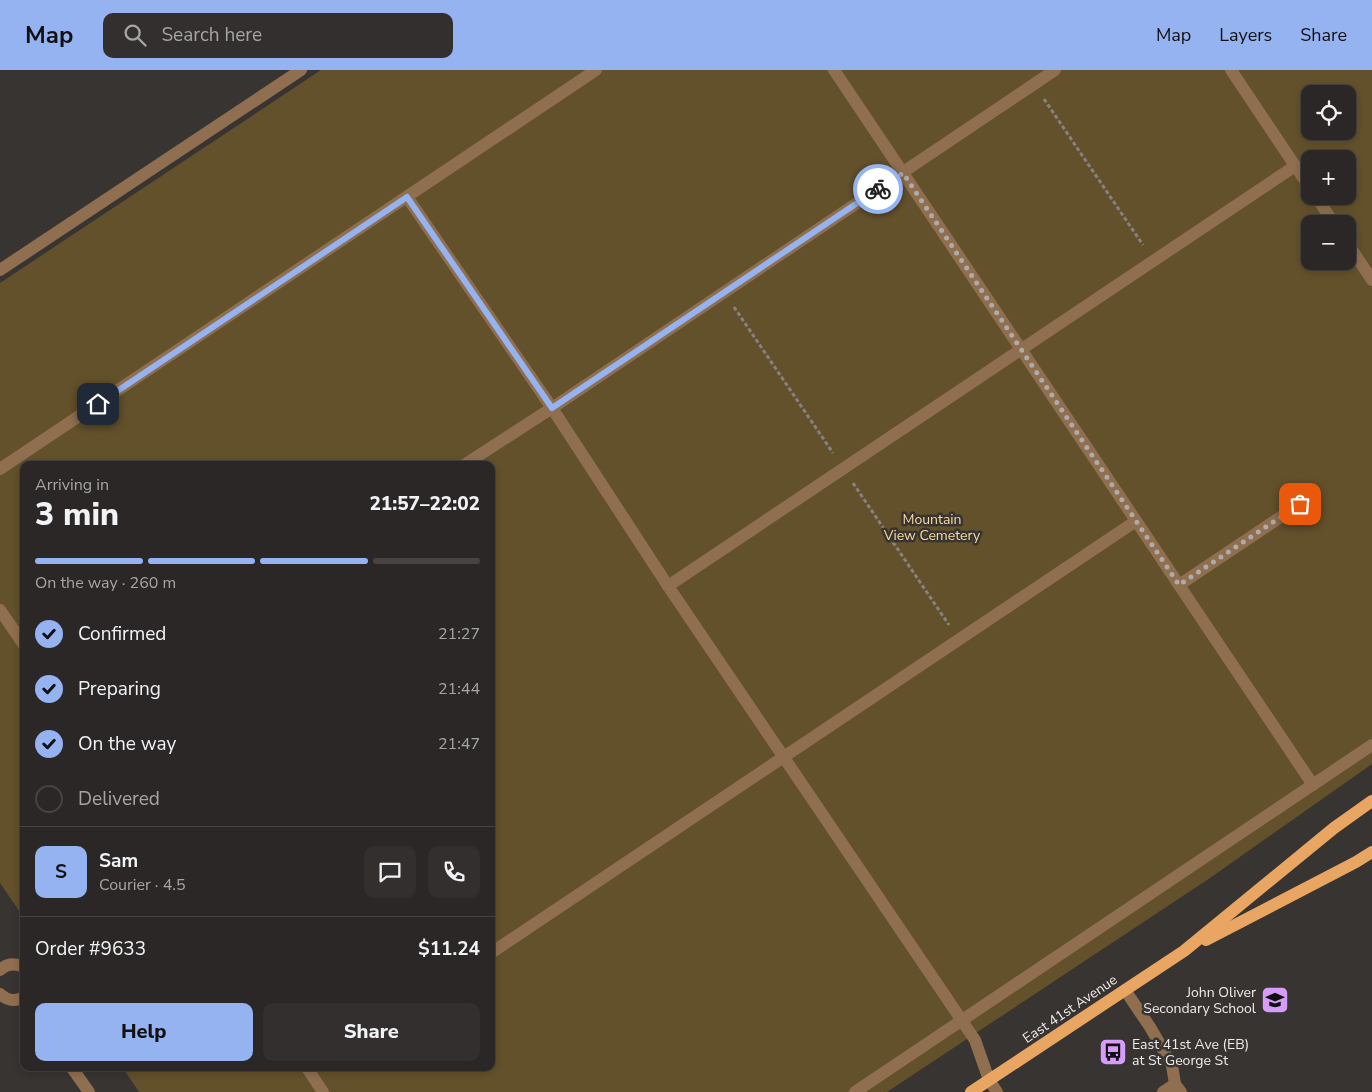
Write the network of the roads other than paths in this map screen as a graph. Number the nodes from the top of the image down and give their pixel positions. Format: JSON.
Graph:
{"nodes":[{"id":1,"x":301,"y":70,"type":"edge"},
{"id":2,"x":596,"y":70,"type":"edge"},
{"id":3,"x":834,"y":70,"type":"edge"},
{"id":4,"x":1055,"y":70,"type":"edge"},
{"id":5,"x":1231,"y":70,"type":"edge"},
{"id":6,"x":1295,"y":166,"type":"junction"},
{"id":7,"x":903,"y":173,"type":"junction"},
{"id":8,"x":1301,"y":175,"type":"edge"},
{"id":9,"x":407,"y":197,"type":"junction"},
{"id":10,"x":1356,"y":256,"type":"edge"},
{"id":11,"x":0,"y":270,"type":"edge"},
{"id":12,"x":1372,"y":280,"type":"edge"},
{"id":13,"x":1021,"y":349,"type":"junction"},
{"id":14,"x":552,"y":408,"type":"junction"},
{"id":15,"x":470,"y":461,"type":"edge"},
{"id":16,"x":0,"y":469,"type":"edge"},
{"id":17,"x":1300,"y":504,"type":"dead end"},
{"id":18,"x":1136,"y":521,"type":"junction"},
{"id":19,"x":1179,"y":585,"type":"junction"},
{"id":20,"x":668,"y":586,"type":"junction"},
{"id":21,"x":0,"y":610,"type":"edge"},
{"id":22,"x":20,"y":639,"type":"edge"},
{"id":23,"x":1372,"y":745,"type":"edge"},
{"id":24,"x":783,"y":758,"type":"junction"},
{"id":25,"x":1313,"y":785,"type":"junction"},
{"id":26,"x":1372,"y":801,"type":"edge"},
{"id":27,"x":1372,"y":852,"type":"edge"},
{"id":28,"x":495,"y":950,"type":"edge"},
{"id":29,"x":1184,"y":951,"type":"junction"},
{"id":30,"x":1,"y":966,"type":"edge"},
{"id":31,"x":20,"y":966,"type":"edge"},
{"id":32,"x":1125,"y":990,"type":"junction"},
{"id":33,"x":0,"y":994,"type":"edge"},
{"id":34,"x":20,"y":1000,"type":"edge"},
{"id":35,"x":962,"y":1020,"type":"junction"},
{"id":36,"x":74,"y":1071,"type":"edge"},
{"id":37,"x":312,"y":1071,"type":"edge"},
{"id":38,"x":989,"y":1080,"type":"junction"},
{"id":39,"x":1178,"y":1088,"type":"edge"},
{"id":40,"x":89,"y":1092,"type":"edge"},
{"id":41,"x":323,"y":1092,"type":"edge"},
{"id":42,"x":854,"y":1092,"type":"edge"},
{"id":43,"x":972,"y":1092,"type":"edge"},
{"id":44,"x":997,"y":1092,"type":"edge"},
{"id":45,"x":1163,"y":1092,"type":"edge"}],
"edges":[{"from":1,"to":11,"type":"street"},
{"from":2,"to":9,"type":"street"},
{"from":3,"to":7,"type":"street"},
{"from":4,"to":7,"type":"street"},
{"from":5,"to":6,"type":"street"},
{"from":6,"to":8,"type":"street"},
{"from":6,"to":13,"type":"street"},
{"from":7,"to":13,"type":"street"},
{"from":7,"to":14,"type":"street"},
{"from":9,"to":14,"type":"street"},
{"from":9,"to":16,"type":"street"},
{"from":10,"to":12,"type":"street"},
{"from":13,"to":18,"type":"street"},
{"from":13,"to":20,"type":"street"},
{"from":14,"to":15,"type":"street"},
{"from":14,"to":20,"type":"street"},
{"from":17,"to":19,"type":"street"},
{"from":18,"to":19,"type":"street"},
{"from":18,"to":24,"type":"street"},
{"from":19,"to":25,"type":"street"},
{"from":20,"to":24,"type":"street"},
{"from":21,"to":22,"type":"street"},
{"from":23,"to":25,"type":"street"},
{"from":24,"to":28,"type":"street"},
{"from":24,"to":35,"type":"street"},
{"from":25,"to":35,"type":"street"},
{"from":26,"to":29,"type":"main road","name":"East 41st Avenue"},
{"from":27,"to":29,"type":"main road","name":"East 41st Avenue"},
{"from":29,"to":32,"type":"main road","name":"East 41st Avenue"},
{"from":30,"to":31,"type":"street"},
{"from":32,"to":38,"type":"main road","name":"East 41st Avenue"},
{"from":32,"to":39,"type":"street"},
{"from":33,"to":34,"type":"street"},
{"from":35,"to":38,"type":"street"},
{"from":35,"to":42,"type":"street"},
{"from":36,"to":40,"type":"street"},
{"from":37,"to":41,"type":"street"},
{"from":38,"to":43,"type":"main road","name":"East 41st Avenue"},
{"from":38,"to":44,"type":"street"},
{"from":39,"to":45,"type":"street"}]}
